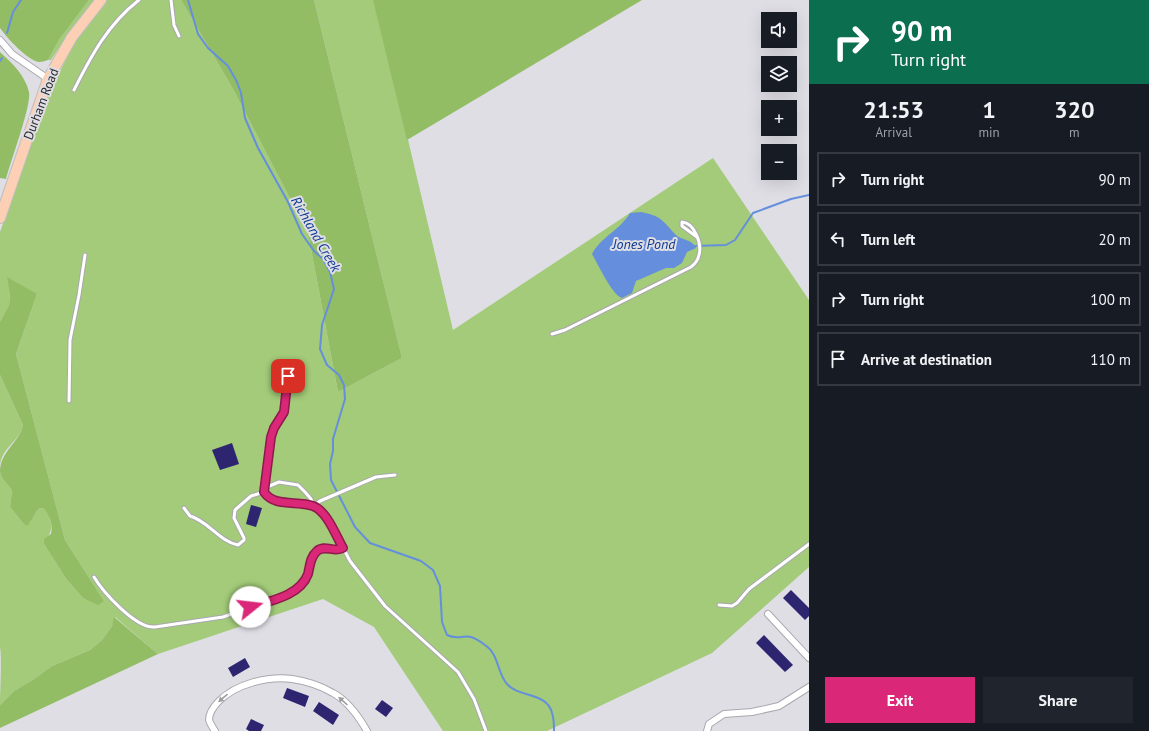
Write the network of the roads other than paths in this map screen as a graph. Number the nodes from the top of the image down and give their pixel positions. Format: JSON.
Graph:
{"nodes":[{"id":1,"x":101,"y":0,"type":"edge"},
{"id":2,"x":139,"y":0,"type":"edge"},
{"id":3,"x":171,"y":0,"type":"edge"},
{"id":4,"x":178,"y":36,"type":"dead end"},
{"id":5,"x":0,"y":40,"type":"edge"},
{"id":6,"x":48,"y":79,"type":"junction"},
{"id":7,"x":74,"y":90,"type":"dead end"},
{"id":8,"x":0,"y":218,"type":"edge"},
{"id":9,"x":697,"y":237,"type":"junction"},
{"id":10,"x":85,"y":255,"type":"dead end"},
{"id":11,"x":552,"y":334,"type":"dead end"},
{"id":12,"x":288,"y":376,"type":"dead end"},
{"id":13,"x":69,"y":401,"type":"dead end"},
{"id":14,"x":395,"y":475,"type":"dead end"},
{"id":15,"x":264,"y":492,"type":"junction"},
{"id":16,"x":314,"y":506,"type":"junction"},
{"id":17,"x":184,"y":508,"type":"dead end"},
{"id":18,"x":809,"y":544,"type":"edge"},
{"id":19,"x":343,"y":548,"type":"junction"},
{"id":20,"x":94,"y":577,"type":"dead end"},
{"id":21,"x":720,"y":605,"type":"dead end"},
{"id":22,"x":768,"y":614,"type":"dead end"},
{"id":23,"x":809,"y":658,"type":"edge"},
{"id":24,"x":809,"y":687,"type":"edge"},
{"id":25,"x":215,"y":731,"type":"edge"},
{"id":26,"x":367,"y":731,"type":"edge"},
{"id":27,"x":486,"y":731,"type":"edge"},
{"id":28,"x":707,"y":731,"type":"edge"}],
"edges":[{"from":1,"to":6,"type":"main road","name":"Durham Road"},
{"from":2,"to":7,"type":"lane"},
{"from":3,"to":4,"type":"lane"},
{"from":5,"to":6,"type":"street"},
{"from":6,"to":8,"type":"main road","name":"Durham Road"},
{"from":9,"to":9,"type":"lane"},
{"from":9,"to":11,"type":"lane"},
{"from":10,"to":13,"type":"lane"},
{"from":12,"to":15,"type":"lane"},
{"from":14,"to":16,"type":"lane"},
{"from":15,"to":16,"type":"lane"},
{"from":15,"to":16,"type":"lane"},
{"from":15,"to":17,"type":"lane"},
{"from":16,"to":19,"type":"lane"},
{"from":18,"to":21,"type":"lane"},
{"from":19,"to":20,"type":"lane"},
{"from":19,"to":27,"type":"lane"},
{"from":22,"to":23,"type":"street"},
{"from":24,"to":28,"type":"street"},
{"from":26,"to":25,"type":"street","one_way":true}]}
